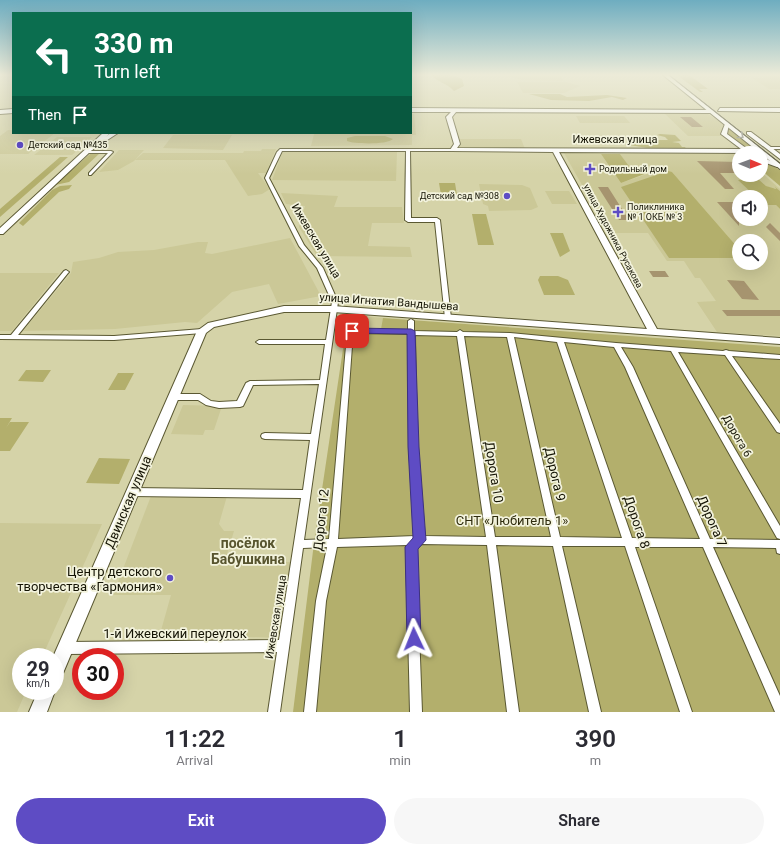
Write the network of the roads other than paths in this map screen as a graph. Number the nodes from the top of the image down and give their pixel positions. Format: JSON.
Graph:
{"nodes":[{"id":1,"x":412,"y":109,"type":"edge"},
{"id":2,"x":455,"y":109,"type":"junction"},
{"id":3,"x":711,"y":109,"type":"junction"},
{"id":4,"x":12,"y":110,"type":"edge"},
{"id":5,"x":0,"y":111,"type":"edge"},
{"id":6,"x":721,"y":111,"type":"junction"},
{"id":7,"x":780,"y":111,"type":"edge"},
{"id":8,"x":732,"y":120,"type":"dead end"},
{"id":9,"x":727,"y":125,"type":"junction"},
{"id":10,"x":744,"y":129,"type":"dead end"},
{"id":11,"x":98,"y":134,"type":"edge"},
{"id":12,"x":106,"y":134,"type":"edge"},
{"id":13,"x":113,"y":134,"type":"edge"},
{"id":14,"x":739,"y":146,"type":"edge"},
{"id":15,"x":769,"y":148,"type":"junction"},
{"id":16,"x":780,"y":148,"type":"edge"},
{"id":17,"x":89,"y":150,"type":"junction"},
{"id":18,"x":408,"y":150,"type":"junction"},
{"id":19,"x":453,"y":150,"type":"junction"},
{"id":20,"x":555,"y":150,"type":"junction"},
{"id":21,"x":732,"y":152,"type":"edge"},
{"id":22,"x":780,"y":157,"type":"edge"},
{"id":23,"x":768,"y":162,"type":"edge"},
{"id":24,"x":779,"y":166,"type":"edge"},
{"id":25,"x":91,"y":174,"type":"dead end"},
{"id":26,"x":0,"y":223,"type":"edge"},
{"id":27,"x":0,"y":232,"type":"edge"},
{"id":28,"x":66,"y":272,"type":"dead end"},
{"id":29,"x":333,"y":309,"type":"junction"},
{"id":30,"x":448,"y":318,"type":"junction"},
{"id":31,"x":410,"y":320,"type":"dead end"},
{"id":32,"x":202,"y":331,"type":"junction"},
{"id":33,"x":411,"y":331,"type":"junction"},
{"id":34,"x":653,"y":331,"type":"junction"},
{"id":35,"x":460,"y":332,"type":"junction"},
{"id":36,"x":510,"y":335,"type":"junction"},
{"id":37,"x":0,"y":337,"type":"edge"},
{"id":38,"x":13,"y":337,"type":"junction"},
{"id":39,"x":560,"y":340,"type":"junction"},
{"id":40,"x":780,"y":341,"type":"edge"},
{"id":41,"x":259,"y":342,"type":"dead end"},
{"id":42,"x":328,"y":342,"type":"junction"},
{"id":43,"x":616,"y":345,"type":"junction"},
{"id":44,"x":674,"y":350,"type":"junction"},
{"id":45,"x":726,"y":352,"type":"junction"},
{"id":46,"x":780,"y":357,"type":"edge"},
{"id":47,"x":322,"y":382,"type":"junction"},
{"id":48,"x":174,"y":397,"type":"junction"},
{"id":49,"x":780,"y":430,"type":"edge"},
{"id":50,"x":265,"y":436,"type":"dead end"},
{"id":51,"x":314,"y":436,"type":"junction"},
{"id":52,"x":132,"y":492,"type":"junction"},
{"id":53,"x":306,"y":494,"type":"junction"},
{"id":54,"x":780,"y":535,"type":"edge"},
{"id":55,"x":420,"y":540,"type":"junction"},
{"id":56,"x":492,"y":541,"type":"junction"},
{"id":57,"x":557,"y":542,"type":"junction"},
{"id":58,"x":333,"y":543,"type":"junction"},
{"id":59,"x":630,"y":543,"type":"junction"},
{"id":60,"x":707,"y":543,"type":"junction"},
{"id":61,"x":299,"y":544,"type":"junction"},
{"id":62,"x":780,"y":544,"type":"edge"},
{"id":63,"x":284,"y":646,"type":"junction"},
{"id":64,"x":66,"y":648,"type":"junction"},
{"id":65,"x":64,"y":652,"type":"edge"},
{"id":66,"x":43,"y":700,"type":"edge"},
{"id":67,"x":780,"y":710,"type":"edge"},
{"id":68,"x":38,"y":712,"type":"edge"},
{"id":69,"x":274,"y":712,"type":"edge"},
{"id":70,"x":310,"y":712,"type":"edge"},
{"id":71,"x":416,"y":712,"type":"edge"},
{"id":72,"x":513,"y":712,"type":"edge"},
{"id":73,"x":595,"y":712,"type":"edge"},
{"id":74,"x":686,"y":712,"type":"edge"}],
"edges":[{"from":1,"to":2,"type":"street"},
{"from":2,"to":3,"type":"street"},
{"from":2,"to":19,"type":"street"},
{"from":3,"to":6,"type":"main road"},
{"from":3,"to":9,"type":"main road"},
{"from":4,"to":5,"type":"street"},
{"from":6,"to":7,"type":"street"},
{"from":6,"to":8,"type":"main road"},
{"from":9,"to":14,"type":"street"},
{"from":9,"to":24,"type":"main road","one_way":true},
{"from":10,"to":15,"type":"main road"},
{"from":11,"to":26,"type":"main road"},
{"from":12,"to":17,"type":"main road"},
{"from":13,"to":17,"type":"street"},
{"from":15,"to":16,"type":"street"},
{"from":15,"to":22,"type":"main road"},
{"from":17,"to":25,"type":"street"},
{"from":17,"to":27,"type":"main road"},
{"from":18,"to":19,"type":"street","name":"Ижевская улица"},
{"from":18,"to":29,"type":"street","name":"Ижевская улица"},
{"from":18,"to":30,"type":"street"},
{"from":19,"to":20,"type":"street","name":"Ижевская улица"},
{"from":20,"to":21,"type":"street","name":"Ижевская улица"},
{"from":20,"to":34,"type":"street","name":"улица Художника Русакова"},
{"from":23,"to":24,"type":"street"},
{"from":28,"to":38,"type":"street"},
{"from":29,"to":30,"type":"street","name":"улица Игнатия Вандышева"},
{"from":29,"to":32,"type":"street","name":"улица Игнатия Вандышева"},
{"from":29,"to":42,"type":"street","name":"Ижевская улица"},
{"from":30,"to":34,"type":"street","name":"улица Игнатия Вандышева"},
{"from":31,"to":33,"type":"street"},
{"from":32,"to":38,"type":"street","name":"улица Игнатия Вандышева"},
{"from":32,"to":48,"type":"street","name":"Двинская улица"},
{"from":33,"to":35,"type":"street"},
{"from":33,"to":55,"type":"street"},
{"from":33,"to":58,"type":"street","name":"Дорога 12"},
{"from":34,"to":40,"type":"street","name":"улица Игнатия Вандышева"},
{"from":35,"to":36,"type":"street"},
{"from":35,"to":56,"type":"street","name":"Дорога 10"},
{"from":36,"to":39,"type":"street"},
{"from":36,"to":57,"type":"street","name":"Дорога 9"},
{"from":37,"to":38,"type":"street","name":"улица Игнатия Вандышева"},
{"from":39,"to":43,"type":"street"},
{"from":39,"to":59,"type":"street","name":"Дорога 8"},
{"from":41,"to":42,"type":"street"},
{"from":42,"to":47,"type":"street","name":"Ижевская улица"},
{"from":43,"to":44,"type":"street"},
{"from":43,"to":60,"type":"street","name":"Дорога 7"},
{"from":44,"to":45,"type":"street"},
{"from":44,"to":54,"type":"street","name":"Дорога 6"},
{"from":45,"to":46,"type":"street"},
{"from":45,"to":49,"type":"street"},
{"from":47,"to":48,"type":"street"},
{"from":47,"to":51,"type":"street","name":"Ижевская улица"},
{"from":48,"to":52,"type":"street","name":"Двинская улица"},
{"from":50,"to":51,"type":"street"},
{"from":51,"to":53,"type":"street","name":"Ижевская улица"},
{"from":52,"to":53,"type":"street"},
{"from":52,"to":64,"type":"street","name":"Двинская улица"},
{"from":53,"to":61,"type":"street","name":"Ижевская улица"},
{"from":55,"to":56,"type":"street"},
{"from":55,"to":58,"type":"street"},
{"from":55,"to":71,"type":"street"},
{"from":56,"to":57,"type":"street"},
{"from":56,"to":72,"type":"street","name":"Дорога 10"},
{"from":57,"to":59,"type":"street"},
{"from":57,"to":73,"type":"street","name":"Дорога 9"},
{"from":58,"to":61,"type":"street"},
{"from":58,"to":70,"type":"street","name":"Дорога 12"},
{"from":59,"to":60,"type":"street"},
{"from":59,"to":74,"type":"street","name":"Дорога 8"},
{"from":60,"to":62,"type":"street"},
{"from":60,"to":67,"type":"street","name":"Дорога 7"},
{"from":61,"to":63,"type":"street","name":"Ижевская улица"},
{"from":63,"to":64,"type":"street","name":"1-й Ижевский переулок"},
{"from":63,"to":69,"type":"street","name":"Ижевская улица"},
{"from":64,"to":65,"type":"street","name":"Двинская улица"},
{"from":66,"to":68,"type":"street"}]}
